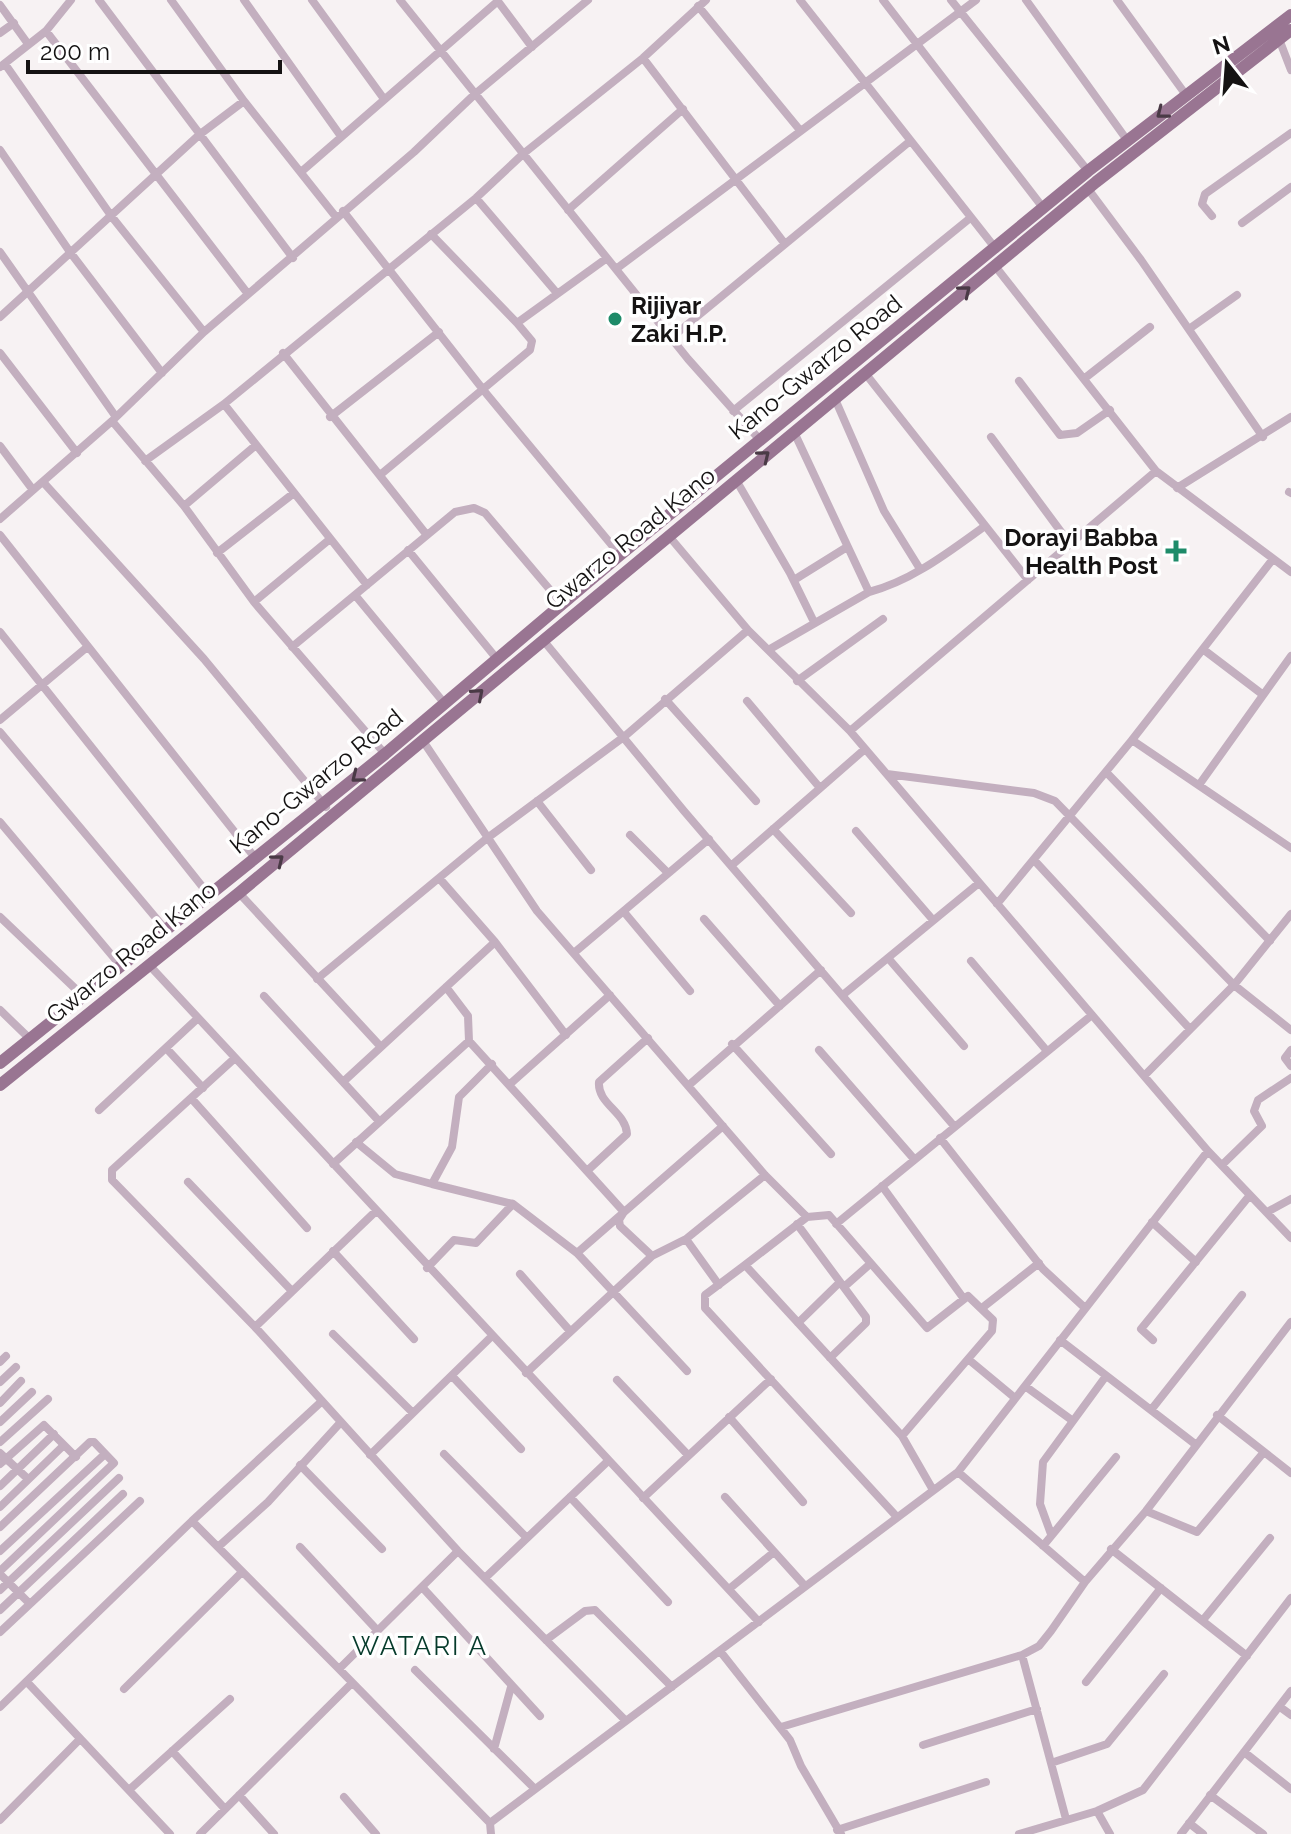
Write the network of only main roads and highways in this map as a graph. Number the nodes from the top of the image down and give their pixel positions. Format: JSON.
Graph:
{"nodes":[{"id":1,"x":1291,"y":15,"type":"edge"},
{"id":2,"x":1291,"y":30,"type":"edge"},
{"id":3,"x":930,"y":311,"type":"junction"},
{"id":4,"x":0,"y":1063,"type":"edge"},
{"id":5,"x":0,"y":1085,"type":"edge"}],
"edges":[{"from":1,"to":3,"type":"main road","name":"Kano-Gwarzo Road","one_way":true},
{"from":3,"to":2,"type":"main road","name":"Gwarzo Road Kano","one_way":true},
{"from":3,"to":4,"type":"main road","name":"Kano-Gwarzo Road","one_way":true},
{"from":5,"to":3,"type":"main road","name":"Gwarzo Road Kano","one_way":true}]}
